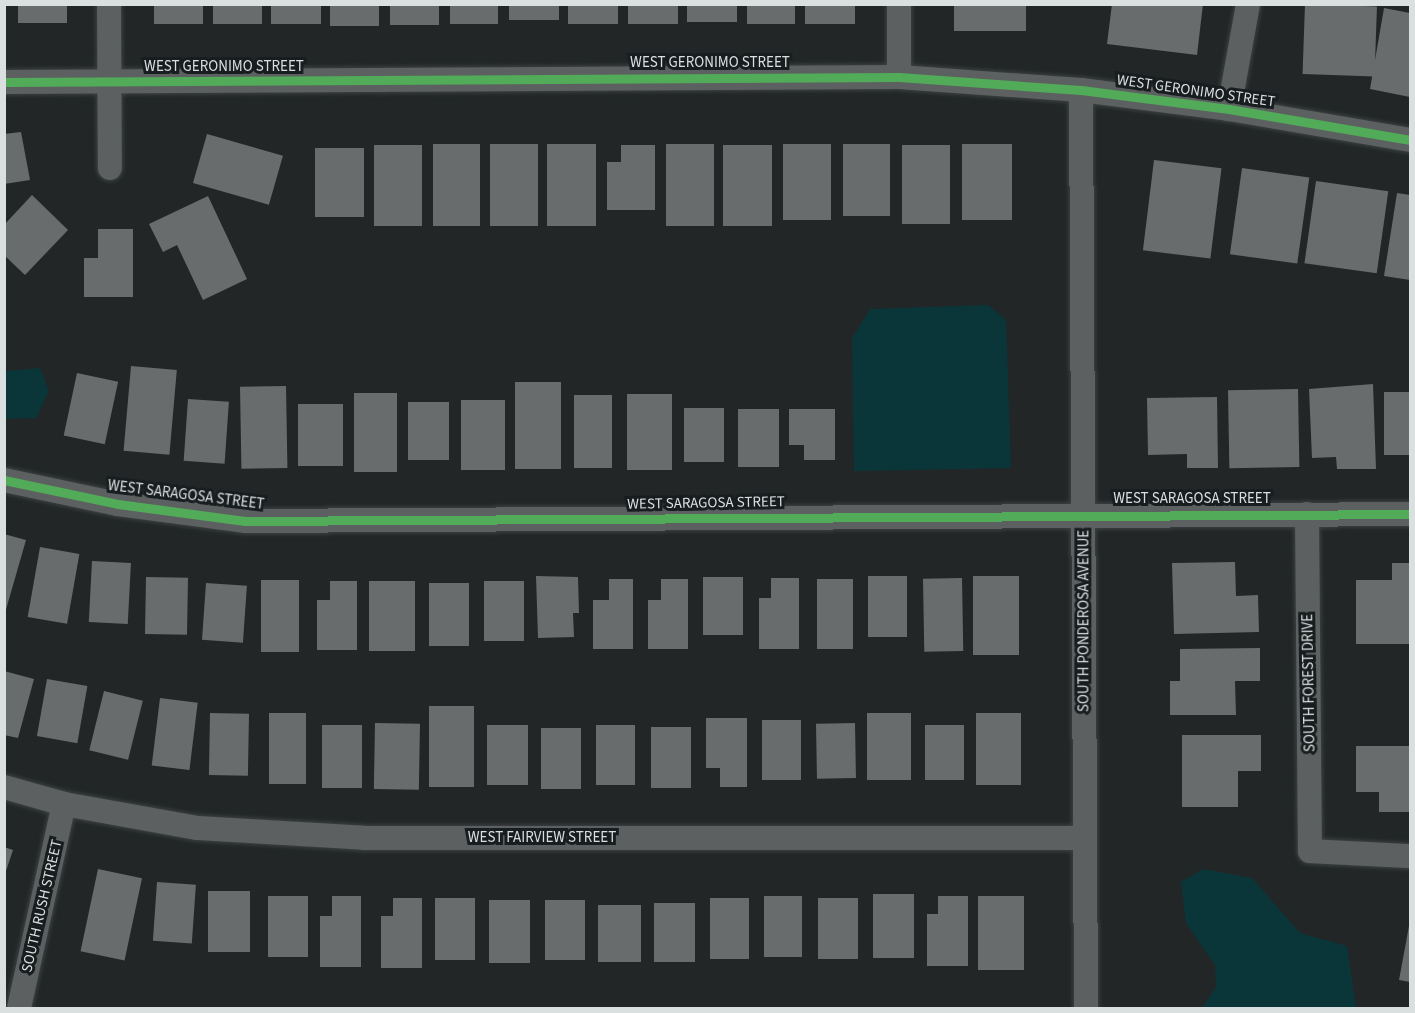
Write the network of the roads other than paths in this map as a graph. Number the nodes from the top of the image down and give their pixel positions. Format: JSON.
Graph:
{"nodes":[{"id":1,"x":109,"y":4,"type":"edge"},
{"id":2,"x":899,"y":4,"type":"edge"},
{"id":3,"x":1248,"y":4,"type":"edge"},
{"id":4,"x":899,"y":77,"type":"junction"},
{"id":5,"x":4,"y":82,"type":"edge"},
{"id":6,"x":109,"y":82,"type":"junction"},
{"id":7,"x":1081,"y":90,"type":"junction"},
{"id":8,"x":1229,"y":110,"type":"junction"},
{"id":9,"x":1410,"y":140,"type":"edge"},
{"id":10,"x":110,"y":168,"type":"dead end"},
{"id":11,"x":4,"y":480,"type":"edge"},
{"id":12,"x":1084,"y":514,"type":"junction"},
{"id":13,"x":1307,"y":514,"type":"junction"},
{"id":14,"x":1410,"y":514,"type":"edge"},
{"id":15,"x":4,"y":787,"type":"edge"},
{"id":16,"x":64,"y":804,"type":"junction"},
{"id":17,"x":1084,"y":838,"type":"junction"},
{"id":18,"x":1410,"y":856,"type":"edge"},
{"id":19,"x":19,"y":1008,"type":"edge"},
{"id":20,"x":1086,"y":1008,"type":"edge"}],
"edges":[{"from":1,"to":6,"type":"street"},
{"from":2,"to":4,"type":"street"},
{"from":3,"to":8,"type":"street"},
{"from":4,"to":6,"type":"street","name":"WEST GERONIMO STREET"},
{"from":4,"to":7,"type":"street","name":"WEST GERONIMO STREET"},
{"from":5,"to":6,"type":"street","name":"WEST GERONIMO STREET"},
{"from":6,"to":10,"type":"street"},
{"from":7,"to":8,"type":"street","name":"WEST GERONIMO STREET"},
{"from":7,"to":12,"type":"street","name":"SOUTH PONDEROSA AVENUE"},
{"from":8,"to":9,"type":"street","name":"WEST GERONIMO STREET"},
{"from":11,"to":12,"type":"street","name":"WEST SARAGOSA STREET"},
{"from":12,"to":13,"type":"street","name":"WEST SARAGOSA STREET"},
{"from":12,"to":17,"type":"street","name":"SOUTH PONDEROSA AVENUE"},
{"from":13,"to":14,"type":"street","name":"WEST SARAGOSA STREET"},
{"from":13,"to":18,"type":"street","name":"SOUTH FOREST DRIVE"},
{"from":15,"to":16,"type":"street","name":"WEST FAIRVIEW STREET"},
{"from":16,"to":17,"type":"street","name":"WEST FAIRVIEW STREET"},
{"from":16,"to":19,"type":"street","name":"SOUTH RUSH STREET"},
{"from":17,"to":20,"type":"street","name":"SOUTH PONDEROSA AVENUE"}]}
